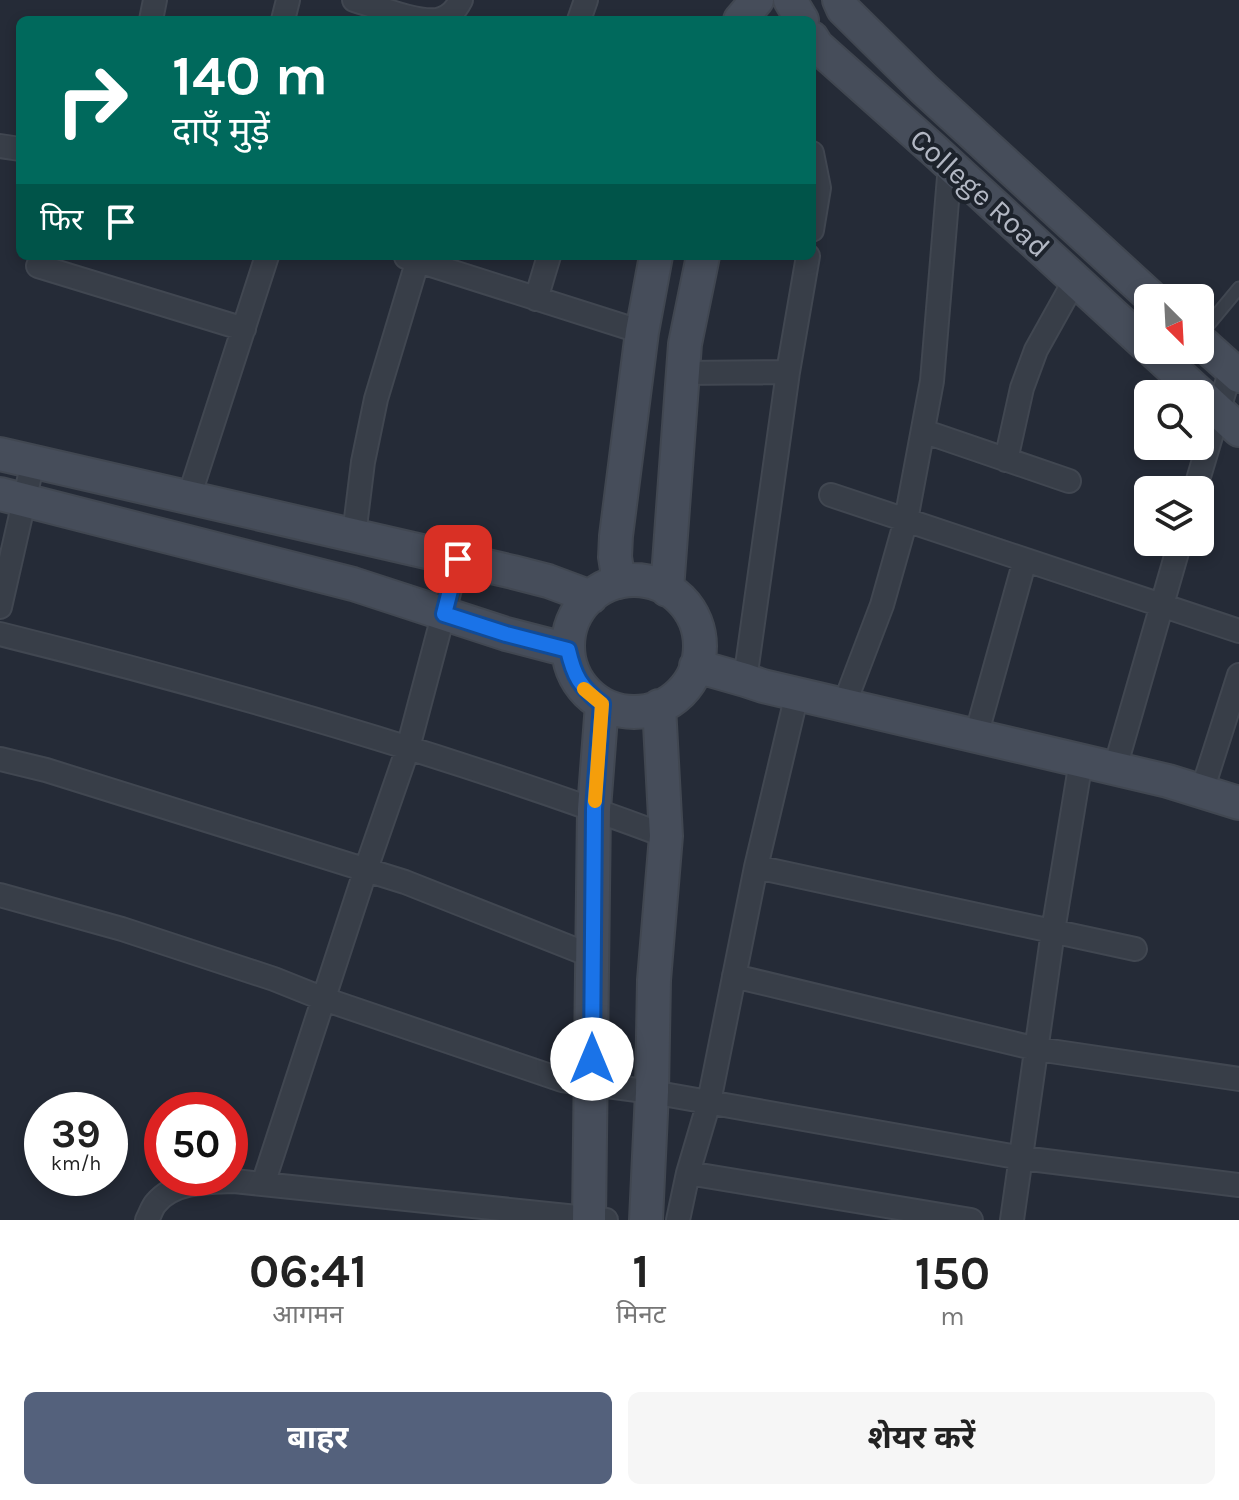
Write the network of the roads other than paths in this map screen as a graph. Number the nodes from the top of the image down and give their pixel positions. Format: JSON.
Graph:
{"nodes":[{"id":1,"x":461,"y":0,"type":"edge"},
{"id":2,"x":757,"y":0,"type":"edge"},
{"id":3,"x":841,"y":4,"type":"edge"},
{"id":4,"x":360,"y":8,"type":"edge"},
{"id":5,"x":404,"y":16,"type":"edge"},
{"id":6,"x":447,"y":16,"type":"edge"},
{"id":7,"x":743,"y":16,"type":"edge"},
{"id":8,"x":816,"y":34,"type":"edge"},
{"id":9,"x":816,"y":44,"type":"edge"},
{"id":10,"x":950,"y":165,"type":"junction"},
{"id":11,"x":816,"y":173,"type":"edge"},
{"id":12,"x":816,"y":206,"type":"edge"},
{"id":13,"x":266,"y":260,"type":"edge"},
{"id":14,"x":412,"y":260,"type":"edge"},
{"id":15,"x":422,"y":260,"type":"edge"},
{"id":16,"x":548,"y":260,"type":"edge"},
{"id":17,"x":655,"y":260,"type":"edge"},
{"id":18,"x":702,"y":260,"type":"edge"},
{"id":19,"x":807,"y":260,"type":"edge"},
{"id":20,"x":38,"y":266,"type":"dead end"},
{"id":21,"x":1075,"y":280,"type":"junction"},
{"id":22,"x":1137,"y":284,"type":"edge"},
{"id":23,"x":1239,"y":288,"type":"edge"},
{"id":24,"x":536,"y":299,"type":"junction"},
{"id":25,"x":1214,"y":320,"type":"edge"},
{"id":26,"x":244,"y":329,"type":"junction"},
{"id":27,"x":642,"y":332,"type":"junction"},
{"id":28,"x":1134,"y":333,"type":"edge"},
{"id":29,"x":1214,"y":352,"type":"edge"},
{"id":30,"x":1167,"y":364,"type":"edge"},
{"id":31,"x":788,"y":372,"type":"junction"},
{"id":32,"x":682,"y":373,"type":"junction"},
{"id":33,"x":1235,"y":373,"type":"edge"},
{"id":34,"x":1185,"y":380,"type":"edge"},
{"id":35,"x":1214,"y":407,"type":"edge"},
{"id":36,"x":923,"y":431,"type":"junction"},
{"id":37,"x":0,"y":454,"type":"edge"},
{"id":38,"x":1006,"y":460,"type":"junction"},
{"id":39,"x":33,"y":462,"type":"junction"},
{"id":40,"x":1069,"y":481,"type":"dead end"},
{"id":41,"x":831,"y":495,"type":"dead end"},
{"id":42,"x":189,"y":497,"type":"junction"},
{"id":43,"x":12,"y":498,"type":"edge"},
{"id":44,"x":906,"y":520,"type":"junction"},
{"id":45,"x":354,"y":535,"type":"junction"},
{"id":46,"x":1176,"y":556,"type":"edge"},
{"id":47,"x":458,"y":559,"type":"junction"},
{"id":48,"x":1025,"y":560,"type":"junction"},
{"id":49,"x":605,"y":590,"type":"junction"},
{"id":50,"x":667,"y":590,"type":"junction"},
{"id":51,"x":1162,"y":605,"type":"junction"},
{"id":52,"x":0,"y":607,"type":"edge"},
{"id":53,"x":444,"y":614,"type":"junction"},
{"id":54,"x":1239,"y":631,"type":"edge"},
{"id":55,"x":0,"y":634,"type":"edge"},
{"id":56,"x":568,"y":650,"type":"junction"},
{"id":57,"x":696,"y":666,"type":"junction"},
{"id":58,"x":1239,"y":675,"type":"edge"},
{"id":59,"x":745,"y":680,"type":"junction"},
{"id":60,"x":797,"y":694,"type":"junction"},
{"id":61,"x":602,"y":704,"type":"junction"},
{"id":62,"x":844,"y":705,"type":"junction"},
{"id":63,"x":659,"y":706,"type":"junction"},
{"id":64,"x":976,"y":736,"type":"junction"},
{"id":65,"x":408,"y":748,"type":"junction"},
{"id":66,"x":0,"y":759,"type":"edge"},
{"id":67,"x":1081,"y":761,"type":"junction"},
{"id":68,"x":1115,"y":768,"type":"junction"},
{"id":69,"x":1202,"y":791,"type":"junction"},
{"id":70,"x":1239,"y":803,"type":"edge"},
{"id":71,"x":594,"y":809,"type":"junction"},
{"id":72,"x":666,"y":836,"type":"junction"},
{"id":73,"x":756,"y":867,"type":"junction"},
{"id":74,"x":366,"y":869,"type":"junction"},
{"id":75,"x":0,"y":895,"type":"edge"},
{"id":76,"x":1053,"y":931,"type":"junction"},
{"id":77,"x":1135,"y":949,"type":"dead end"},
{"id":78,"x":592,"y":956,"type":"junction"},
{"id":79,"x":734,"y":976,"type":"junction"},
{"id":80,"x":324,"y":999,"type":"junction"},
{"id":81,"x":1037,"y":1049,"type":"junction"},
{"id":82,"x":1239,"y":1079,"type":"edge"},
{"id":83,"x":592,"y":1085,"type":"junction"},
{"id":84,"x":652,"y":1092,"type":"junction"},
{"id":85,"x":709,"y":1102,"type":"junction"},
{"id":86,"x":1022,"y":1158,"type":"junction"},
{"id":87,"x":688,"y":1173,"type":"junction"},
{"id":88,"x":263,"y":1184,"type":"junction"},
{"id":89,"x":1239,"y":1185,"type":"edge"},
{"id":90,"x":595,"y":1219,"type":"edge"},
{"id":91,"x":147,"y":1220,"type":"edge"},
{"id":92,"x":646,"y":1220,"type":"edge"},
{"id":93,"x":678,"y":1220,"type":"edge"},
{"id":94,"x":971,"y":1220,"type":"edge"},
{"id":95,"x":1012,"y":1220,"type":"edge"}],
"edges":[{"from":1,"to":6,"type":"street"},
{"from":2,"to":7,"type":"main road"},
{"from":3,"to":8,"type":"main road"},
{"from":3,"to":22,"type":"main road","name":"College Road"},
{"from":4,"to":5,"type":"street"},
{"from":9,"to":10,"type":"main road","name":"College Road"},
{"from":10,"to":21,"type":"main road","name":"College Road"},
{"from":10,"to":36,"type":"street"},
{"from":11,"to":12,"type":"street"},
{"from":13,"to":26,"type":"street"},
{"from":14,"to":45,"type":"street"},
{"from":15,"to":24,"type":"street"},
{"from":16,"to":24,"type":"street"},
{"from":17,"to":27,"type":"main road"},
{"from":18,"to":32,"type":"main road"},
{"from":19,"to":31,"type":"street"},
{"from":20,"to":26,"type":"street"},
{"from":21,"to":28,"type":"main road","name":"College Road"},
{"from":21,"to":38,"type":"street"},
{"from":23,"to":25,"type":"lane"},
{"from":24,"to":27,"type":"street"},
{"from":26,"to":42,"type":"street"},
{"from":27,"to":49,"type":"main road"},
{"from":29,"to":33,"type":"main road"},
{"from":30,"to":34,"type":"main road","name":"College Road"},
{"from":31,"to":32,"type":"street"},
{"from":31,"to":59,"type":"street"},
{"from":32,"to":50,"type":"main road"},
{"from":33,"to":35,"type":"street"},
{"from":36,"to":38,"type":"street"},
{"from":36,"to":44,"type":"street"},
{"from":37,"to":39,"type":"main road"},
{"from":38,"to":40,"type":"street"},
{"from":39,"to":42,"type":"main road"},
{"from":39,"to":43,"type":"street"},
{"from":41,"to":44,"type":"street"},
{"from":42,"to":45,"type":"main road"},
{"from":43,"to":52,"type":"street"},
{"from":43,"to":53,"type":"main road"},
{"from":44,"to":48,"type":"street"},
{"from":44,"to":62,"type":"street"},
{"from":45,"to":47,"type":"main road"},
{"from":46,"to":51,"type":"street"},
{"from":47,"to":49,"type":"main road"},
{"from":47,"to":53,"type":"street"},
{"from":48,"to":51,"type":"street"},
{"from":48,"to":64,"type":"street"},
{"from":49,"to":50,"type":"main road"},
{"from":49,"to":56,"type":"main road"},
{"from":50,"to":57,"type":"main road"},
{"from":51,"to":54,"type":"street"},
{"from":51,"to":68,"type":"street"},
{"from":53,"to":56,"type":"main road"},
{"from":53,"to":65,"type":"street"},
{"from":55,"to":65,"type":"street"},
{"from":56,"to":61,"type":"main road"},
{"from":57,"to":59,"type":"main road"},
{"from":57,"to":63,"type":"main road"},
{"from":58,"to":69,"type":"street"},
{"from":59,"to":60,"type":"main road"},
{"from":60,"to":62,"type":"main road"},
{"from":60,"to":73,"type":"street"},
{"from":61,"to":63,"type":"main road"},
{"from":61,"to":71,"type":"main road"},
{"from":62,"to":64,"type":"main road"},
{"from":63,"to":72,"type":"main road"},
{"from":64,"to":67,"type":"main road"},
{"from":65,"to":71,"type":"street"},
{"from":65,"to":74,"type":"street"},
{"from":66,"to":74,"type":"street"},
{"from":67,"to":68,"type":"main road"},
{"from":67,"to":76,"type":"street"},
{"from":68,"to":69,"type":"main road"},
{"from":69,"to":70,"type":"main road"},
{"from":71,"to":72,"type":"street"},
{"from":71,"to":78,"type":"main road"},
{"from":72,"to":84,"type":"main road"},
{"from":73,"to":76,"type":"street"},
{"from":73,"to":79,"type":"street"},
{"from":74,"to":78,"type":"street"},
{"from":74,"to":80,"type":"street"},
{"from":75,"to":80,"type":"street"},
{"from":76,"to":77,"type":"street"},
{"from":76,"to":81,"type":"street"},
{"from":78,"to":83,"type":"main road"},
{"from":79,"to":81,"type":"street"},
{"from":79,"to":85,"type":"street"},
{"from":80,"to":83,"type":"street"},
{"from":80,"to":88,"type":"street"},
{"from":81,"to":82,"type":"street"},
{"from":81,"to":86,"type":"street"},
{"from":83,"to":84,"type":"street"},
{"from":83,"to":90,"type":"main road"},
{"from":84,"to":85,"type":"street"},
{"from":84,"to":92,"type":"main road"},
{"from":85,"to":86,"type":"street"},
{"from":85,"to":87,"type":"street"},
{"from":86,"to":89,"type":"street"},
{"from":86,"to":95,"type":"street"},
{"from":87,"to":93,"type":"street"},
{"from":87,"to":94,"type":"street"},
{"from":88,"to":90,"type":"street"},
{"from":88,"to":91,"type":"street"}]}
